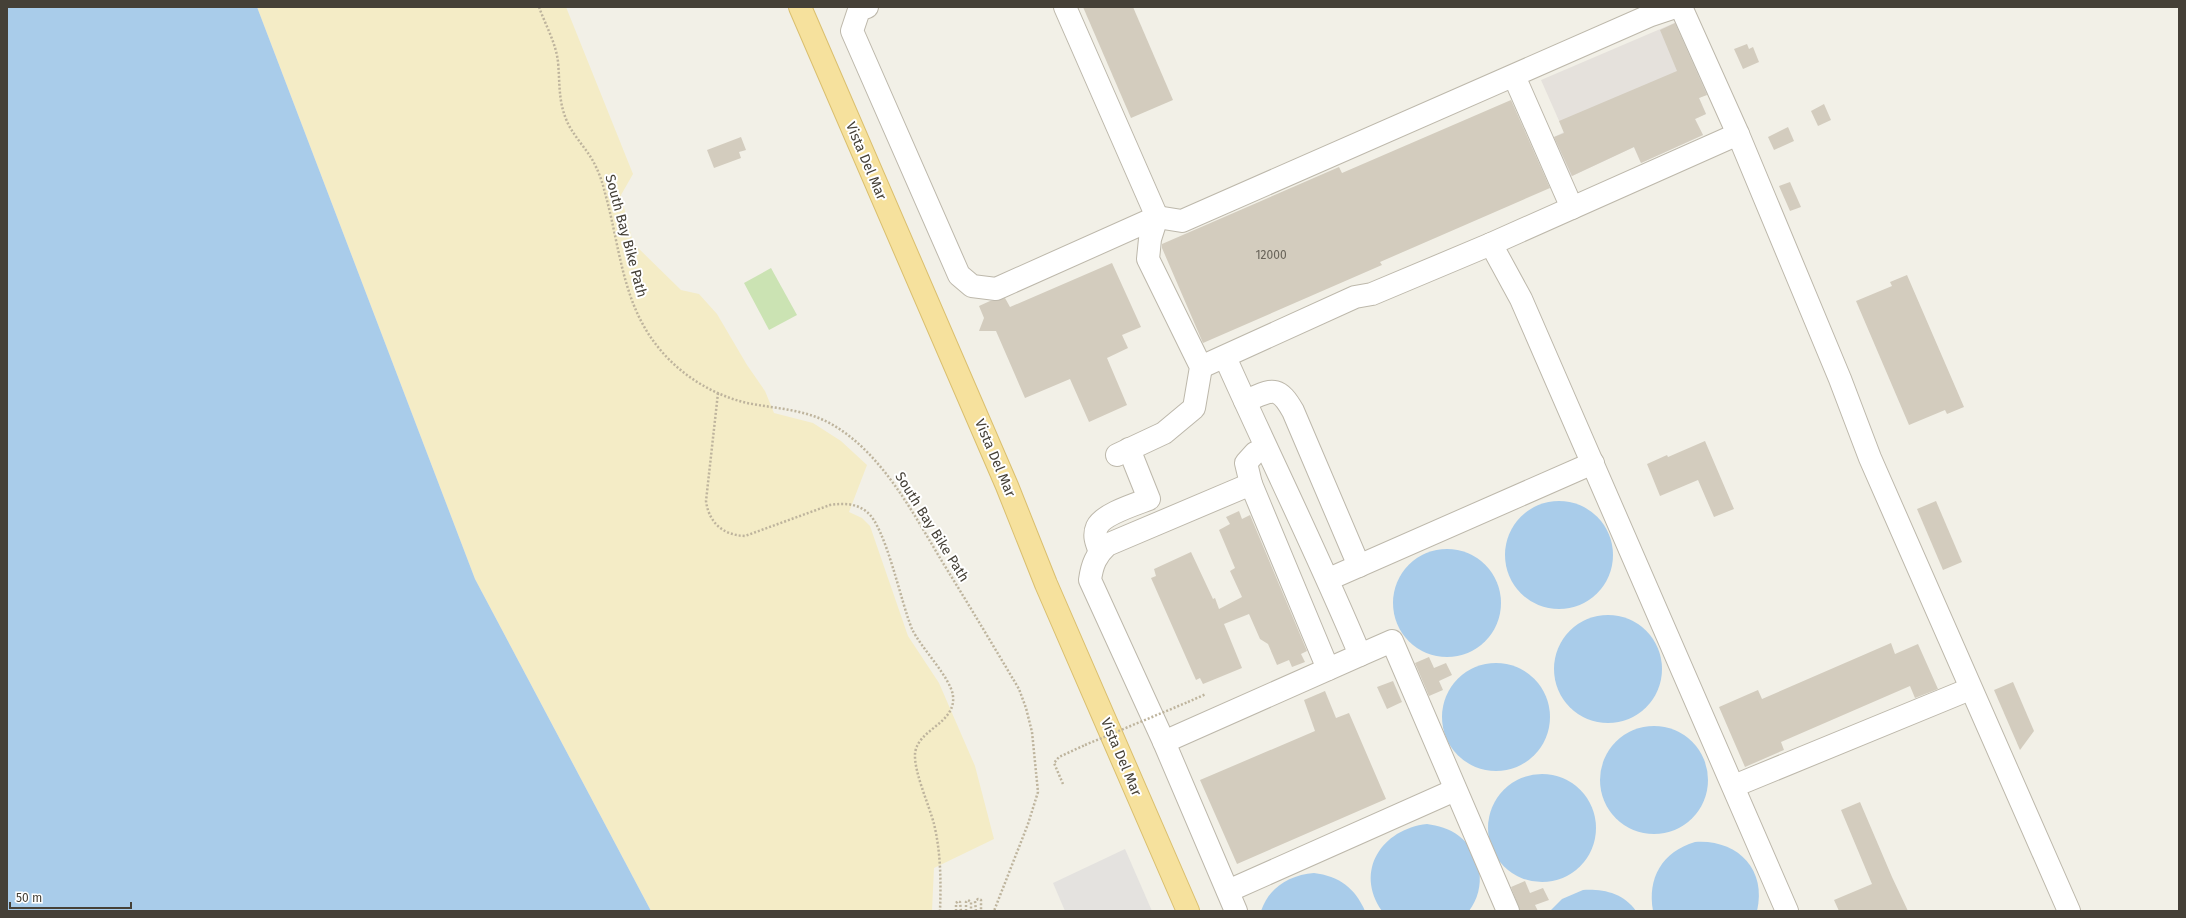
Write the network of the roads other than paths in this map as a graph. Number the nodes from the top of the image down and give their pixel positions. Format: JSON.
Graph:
{"nodes":[{"id":1,"x":800,"y":7,"type":"edge"},
{"id":2,"x":867,"y":7,"type":"edge"},
{"id":3,"x":1065,"y":7,"type":"edge"},
{"id":4,"x":1675,"y":7,"type":"edge"},
{"id":5,"x":1681,"y":7,"type":"edge"},
{"id":6,"x":1649,"y":11,"type":"edge"},
{"id":7,"x":1514,"y":76,"type":"junction"},
{"id":8,"x":1738,"y":134,"type":"junction"},
{"id":9,"x":1572,"y":208,"type":"junction"},
{"id":10,"x":1157,"y":217,"type":"junction"},
{"id":11,"x":1491,"y":244,"type":"junction"},
{"id":12,"x":1225,"y":357,"type":"junction"},
{"id":13,"x":1201,"y":367,"type":"junction"},
{"id":14,"x":1245,"y":401,"type":"junction"},
{"id":15,"x":1266,"y":448,"type":"junction"},
{"id":16,"x":1593,"y":463,"type":"junction"},
{"id":17,"x":1251,"y":484,"type":"junction"},
{"id":18,"x":1100,"y":552,"type":"junction"},
{"id":19,"x":1359,"y":566,"type":"junction"},
{"id":20,"x":1329,"y":579,"type":"junction"},
{"id":21,"x":1360,"y":655,"type":"junction"},
{"id":22,"x":1328,"y":669,"type":"junction"},
{"id":23,"x":1970,"y":689,"type":"junction"},
{"id":24,"x":1164,"y":742,"type":"junction"},
{"id":25,"x":1734,"y":786,"type":"junction"},
{"id":26,"x":1455,"y":790,"type":"junction"},
{"id":27,"x":1228,"y":891,"type":"junction"},
{"id":28,"x":1188,"y":911,"type":"edge"},
{"id":29,"x":1236,"y":911,"type":"edge"},
{"id":30,"x":1508,"y":911,"type":"edge"},
{"id":31,"x":1787,"y":911,"type":"edge"},
{"id":32,"x":2069,"y":911,"type":"edge"}],
"edges":[{"from":1,"to":28,"type":"main road","name":"Vista Del Mar"},
{"from":2,"to":10,"type":"lane"},
{"from":3,"to":10,"type":"lane"},
{"from":4,"to":6,"type":"lane"},
{"from":5,"to":8,"type":"lane"},
{"from":6,"to":7,"type":"lane"},
{"from":7,"to":9,"type":"lane"},
{"from":7,"to":10,"type":"lane"},
{"from":8,"to":9,"type":"lane"},
{"from":8,"to":23,"type":"lane"},
{"from":9,"to":11,"type":"lane"},
{"from":10,"to":13,"type":"lane"},
{"from":11,"to":12,"type":"lane"},
{"from":11,"to":16,"type":"lane"},
{"from":12,"to":13,"type":"lane"},
{"from":12,"to":14,"type":"lane"},
{"from":13,"to":18,"type":"lane"},
{"from":14,"to":15,"type":"lane"},
{"from":14,"to":19,"type":"lane"},
{"from":15,"to":17,"type":"lane"},
{"from":15,"to":20,"type":"lane"},
{"from":16,"to":19,"type":"lane"},
{"from":16,"to":25,"type":"lane"},
{"from":17,"to":18,"type":"lane"},
{"from":17,"to":22,"type":"lane"},
{"from":18,"to":24,"type":"lane"},
{"from":19,"to":20,"type":"lane"},
{"from":20,"to":21,"type":"lane"},
{"from":21,"to":22,"type":"lane"},
{"from":21,"to":26,"type":"lane"},
{"from":22,"to":24,"type":"lane"},
{"from":23,"to":25,"type":"lane"},
{"from":23,"to":32,"type":"lane"},
{"from":24,"to":27,"type":"lane"},
{"from":25,"to":31,"type":"lane"},
{"from":26,"to":27,"type":"lane"},
{"from":26,"to":30,"type":"lane"},
{"from":27,"to":29,"type":"lane"}]}
